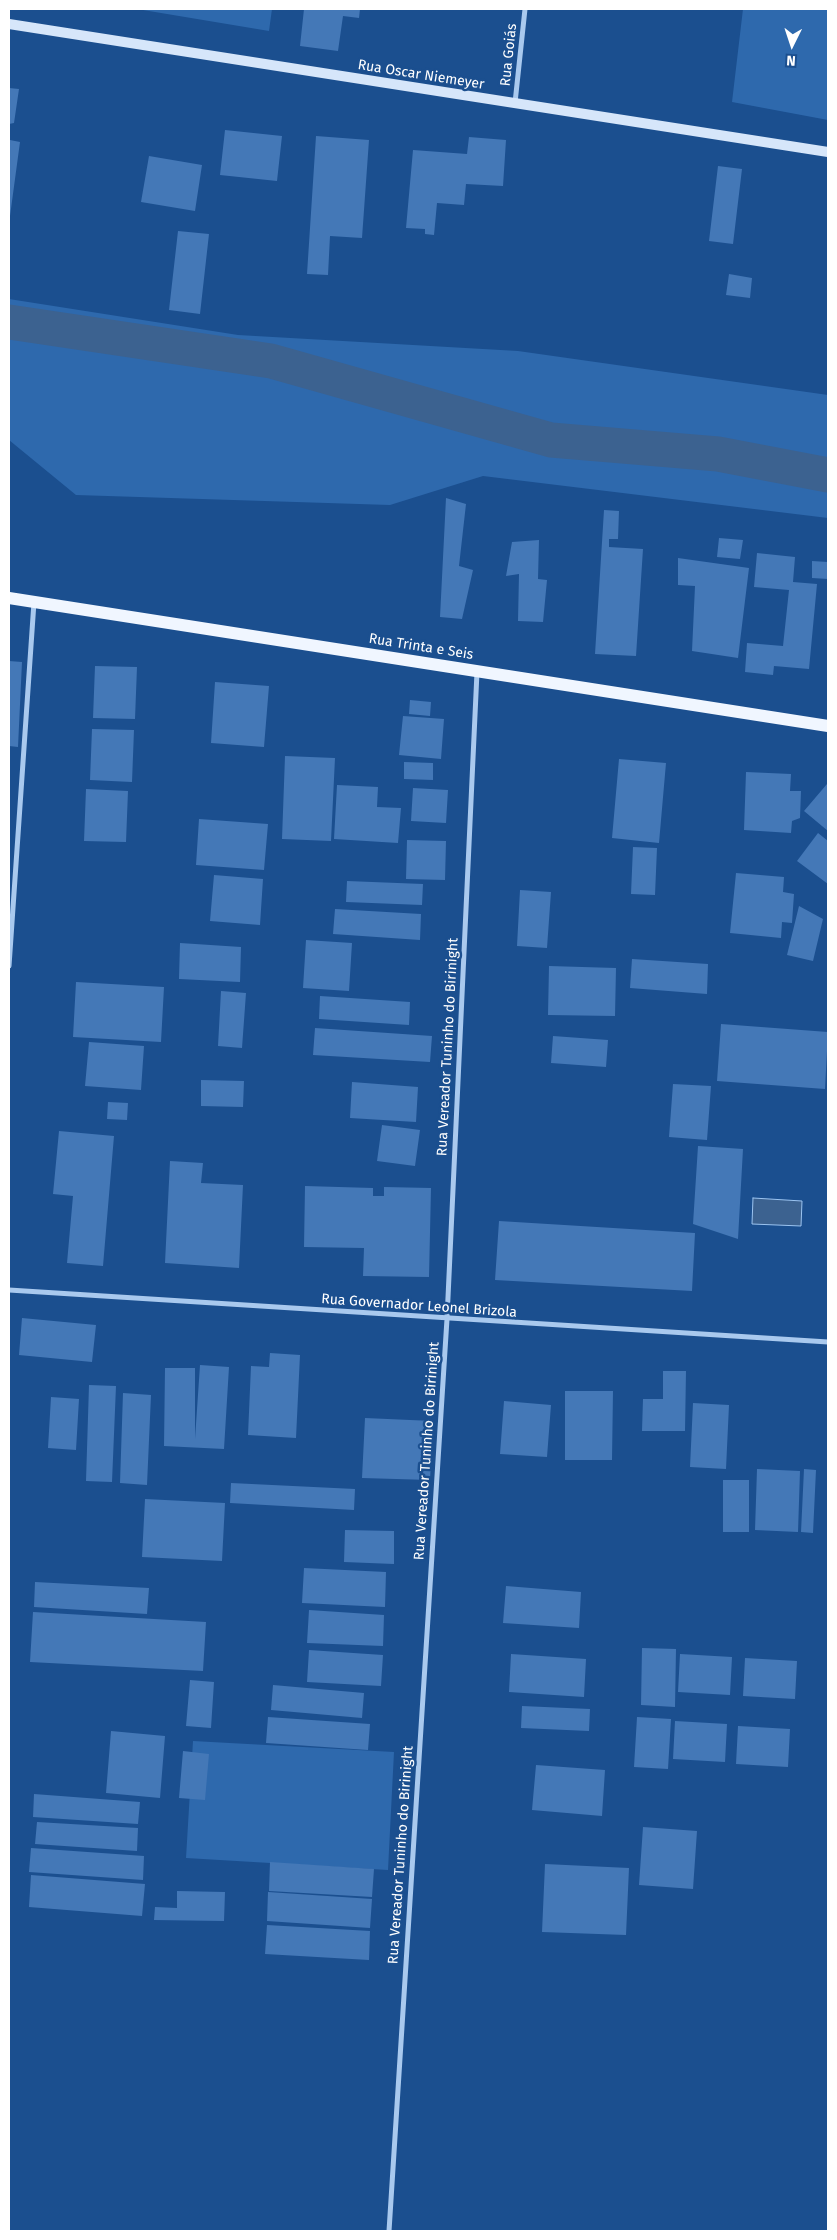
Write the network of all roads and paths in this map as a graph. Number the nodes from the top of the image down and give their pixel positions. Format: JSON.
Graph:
{"nodes":[{"id":1,"x":525,"y":9,"type":"edge"},
{"id":2,"x":9,"y":24,"type":"edge"},
{"id":3,"x":515,"y":103,"type":"junction"},
{"id":4,"x":828,"y":152,"type":"edge"},
{"id":5,"x":9,"y":598,"type":"edge"},
{"id":6,"x":34,"y":602,"type":"junction"},
{"id":7,"x":477,"y":671,"type":"junction"},
{"id":8,"x":828,"y":726,"type":"edge"},
{"id":9,"x":9,"y":966,"type":"edge"},
{"id":10,"x":9,"y":1290,"type":"edge"},
{"id":11,"x":447,"y":1319,"type":"junction"},
{"id":12,"x":828,"y":1342,"type":"edge"},
{"id":13,"x":389,"y":2231,"type":"edge"}],
"edges":[{"from":1,"to":3,"type":"street","name":"Rua Goiás"},
{"from":2,"to":3,"type":"street","name":"Rua Oscar Niemeyer"},
{"from":3,"to":4,"type":"street","name":"Rua Oscar Niemeyer"},
{"from":5,"to":6,"type":"main road","name":"Rua Trinta e Seis"},
{"from":6,"to":7,"type":"main road","name":"Rua Trinta e Seis"},
{"from":6,"to":9,"type":"street"},
{"from":7,"to":8,"type":"main road","name":"Rua Trinta e Seis"},
{"from":7,"to":11,"type":"street","name":"Rua Vereador Tuninho do Birinight"},
{"from":10,"to":11,"type":"street","name":"Rua Governador Leonel Brizola"},
{"from":11,"to":12,"type":"street","name":"Rua Governador Leonel Brizola"},
{"from":11,"to":13,"type":"street","name":"Rua Vereador Tuninho do Birinight"}]}
